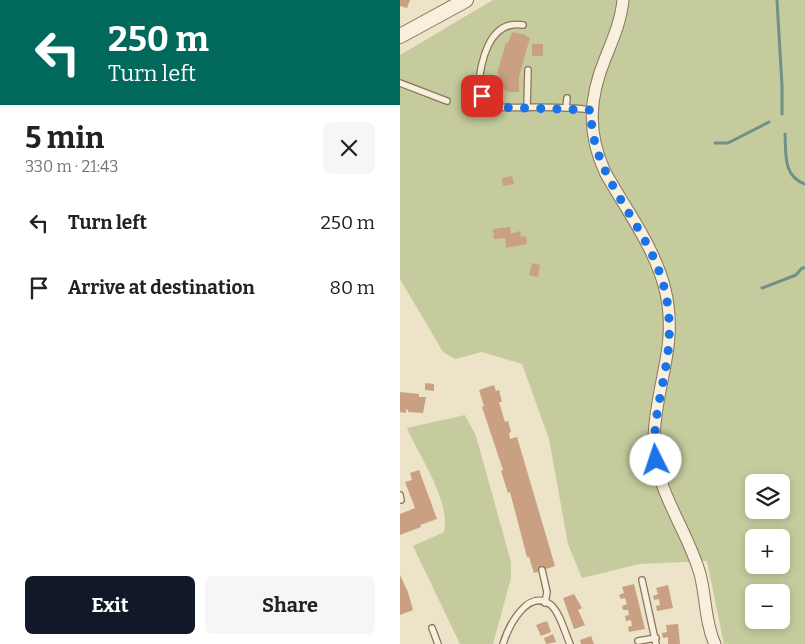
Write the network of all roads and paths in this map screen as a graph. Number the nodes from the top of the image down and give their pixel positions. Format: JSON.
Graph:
{"nodes":[{"id":1,"x":466,"y":0,"type":"edge"},
{"id":2,"x":623,"y":0,"type":"edge"},
{"id":3,"x":523,"y":25,"type":"dead end"},
{"id":4,"x":400,"y":36,"type":"edge"},
{"id":5,"x":528,"y":70,"type":"dead end"},
{"id":6,"x":400,"y":83,"type":"edge"},
{"id":7,"x":567,"y":98,"type":"dead end"},
{"id":8,"x":447,"y":102,"type":"dead end"},
{"id":9,"x":473,"y":106,"type":"dead end"},
{"id":10,"x":489,"y":107,"type":"junction"},
{"id":11,"x":527,"y":108,"type":"junction"},
{"id":12,"x":566,"y":108,"type":"junction"},
{"id":13,"x":591,"y":110,"type":"junction"},
{"id":14,"x":542,"y":570,"type":"dead end"},
{"id":15,"x":642,"y":580,"type":"dead end"},
{"id":16,"x":545,"y":603,"type":"junction"},
{"id":17,"x":432,"y":628,"type":"dead end"},
{"id":18,"x":638,"y":641,"type":"dead end"},
{"id":19,"x":656,"y":641,"type":"edge"},
{"id":20,"x":438,"y":644,"type":"edge"},
{"id":21,"x":503,"y":644,"type":"edge"},
{"id":22,"x":570,"y":644,"type":"edge"},
{"id":23,"x":714,"y":644,"type":"edge"}],
"edges":[{"from":1,"to":4,"type":"street"},
{"from":2,"to":13,"type":"street"},
{"from":3,"to":10,"type":"lane"},
{"from":5,"to":11,"type":"lane"},
{"from":6,"to":8,"type":"lane"},
{"from":7,"to":12,"type":"lane"},
{"from":9,"to":10,"type":"lane"},
{"from":10,"to":11,"type":"lane"},
{"from":11,"to":12,"type":"lane"},
{"from":12,"to":13,"type":"lane"},
{"from":13,"to":23,"type":"street"},
{"from":14,"to":16,"type":"lane"},
{"from":15,"to":19,"type":"lane"},
{"from":16,"to":21,"type":"lane"},
{"from":16,"to":22,"type":"lane"},
{"from":17,"to":20,"type":"lane"},
{"from":18,"to":19,"type":"lane"}]}
